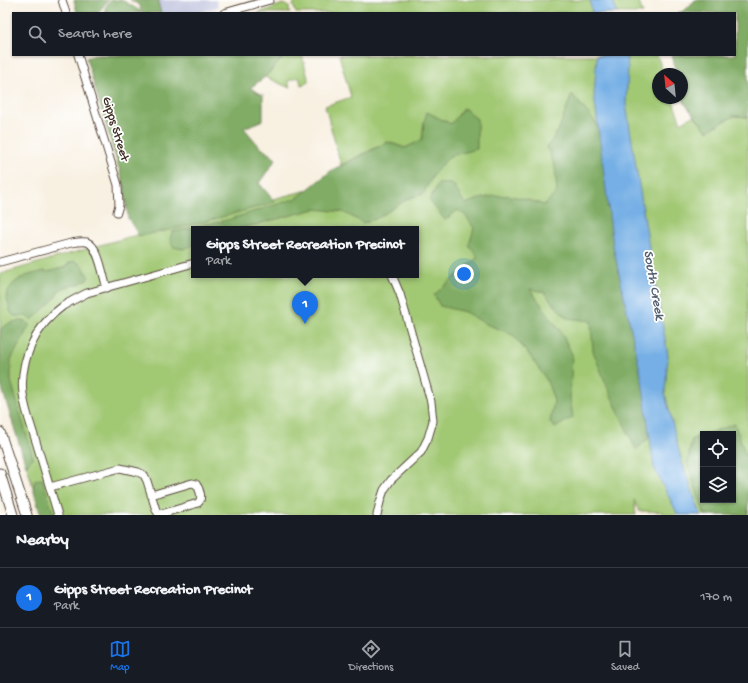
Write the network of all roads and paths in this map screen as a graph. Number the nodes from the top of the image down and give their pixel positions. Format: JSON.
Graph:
{"nodes":[{"id":1,"x":62,"y":0,"type":"edge"},
{"id":2,"x":270,"y":0,"type":"edge"},
{"id":3,"x":66,"y":12,"type":"edge"},
{"id":4,"x":228,"y":12,"type":"edge"},
{"id":5,"x":78,"y":56,"type":"edge"},
{"id":6,"x":117,"y":212,"type":"dead end"},
{"id":7,"x":0,"y":262,"type":"edge"},
{"id":8,"x":191,"y":264,"type":"edge"},
{"id":9,"x":393,"y":278,"type":"edge"},
{"id":10,"x":107,"y":288,"type":"junction"},
{"id":11,"x":0,"y":432,"type":"edge"},
{"id":12,"x":0,"y":473,"type":"edge"},
{"id":13,"x":50,"y":488,"type":"junction"},
{"id":14,"x":151,"y":495,"type":"junction"},
{"id":15,"x":13,"y":515,"type":"edge"},
{"id":16,"x":27,"y":515,"type":"edge"},
{"id":17,"x":58,"y":515,"type":"edge"},
{"id":18,"x":377,"y":515,"type":"edge"}],
"edges":[{"from":1,"to":3,"type":"street"},
{"from":2,"to":4,"type":"street"},
{"from":5,"to":6,"type":"street","name":"Gipps Street"},
{"from":7,"to":10,"type":"street"},
{"from":8,"to":10,"type":"street"},
{"from":9,"to":18,"type":"street"},
{"from":10,"to":13,"type":"street"},
{"from":11,"to":16,"type":"main road"},
{"from":12,"to":15,"type":"main road"},
{"from":13,"to":14,"type":"street"},
{"from":13,"to":17,"type":"street"},
{"from":14,"to":14,"type":"street"}]}
